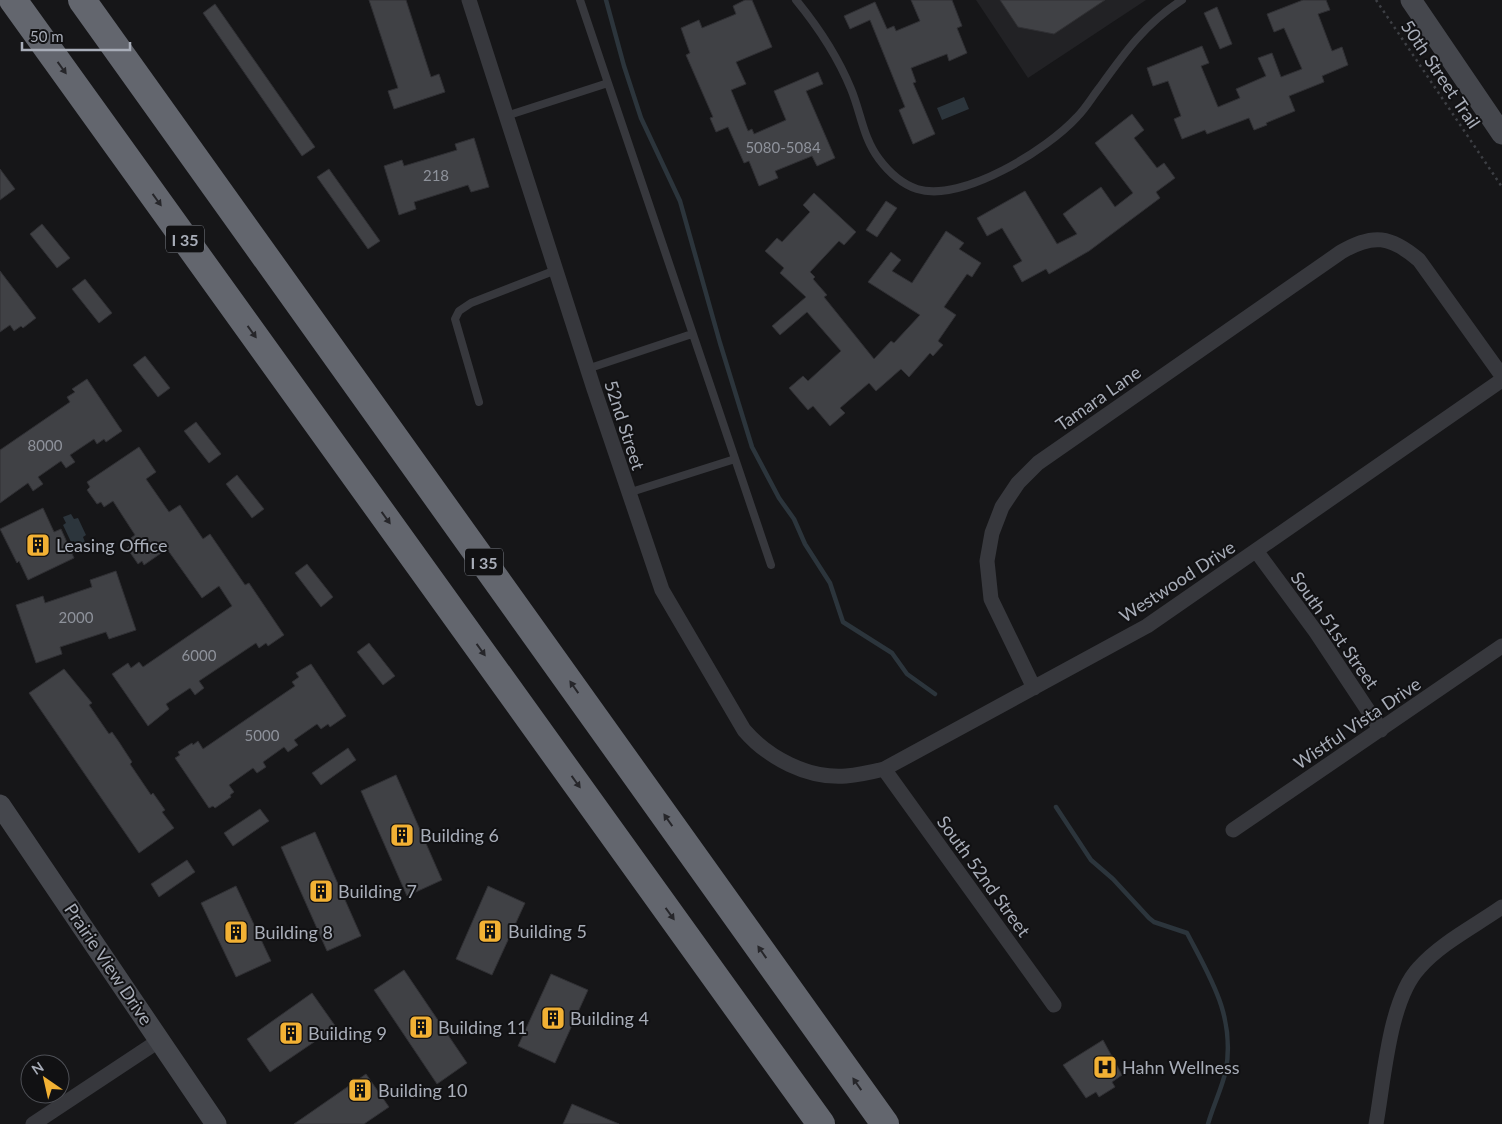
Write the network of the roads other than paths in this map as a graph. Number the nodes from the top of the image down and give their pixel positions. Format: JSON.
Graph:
{"nodes":[{"id":1,"x":13,"y":0,"type":"edge"},
{"id":2,"x":82,"y":0,"type":"edge"},
{"id":3,"x":470,"y":0,"type":"edge"},
{"id":4,"x":580,"y":0,"type":"edge"},
{"id":5,"x":796,"y":0,"type":"edge"},
{"id":6,"x":1182,"y":0,"type":"edge"},
{"id":7,"x":1411,"y":0,"type":"edge"},
{"id":8,"x":608,"y":83,"type":"junction"},
{"id":9,"x":506,"y":116,"type":"junction"},
{"id":10,"x":1502,"y":134,"type":"edge"},
{"id":11,"x":556,"y":270,"type":"junction"},
{"id":12,"x":692,"y":334,"type":"junction"},
{"id":13,"x":587,"y":369,"type":"junction"},
{"id":14,"x":1502,"y":378,"type":"edge"},
{"id":15,"x":479,"y":402,"type":"dead end"},
{"id":16,"x":735,"y":460,"type":"junction"},
{"id":17,"x":628,"y":493,"type":"junction"},
{"id":18,"x":1256,"y":552,"type":"junction"},
{"id":19,"x":771,"y":565,"type":"dead end"},
{"id":20,"x":1502,"y":646,"type":"edge"},
{"id":21,"x":1034,"y":688,"type":"junction"},
{"id":22,"x":1381,"y":730,"type":"junction"},
{"id":23,"x":884,"y":769,"type":"junction"},
{"id":24,"x":851,"y":775,"type":"joint"},
{"id":25,"x":0,"y":804,"type":"edge"},
{"id":26,"x":1233,"y":830,"type":"dead end"},
{"id":27,"x":1502,"y":907,"type":"edge"},
{"id":28,"x":1054,"y":1005,"type":"dead end"},
{"id":29,"x":160,"y":1040,"type":"junction"},
{"id":30,"x":33,"y":1124,"type":"edge"},
{"id":31,"x":216,"y":1124,"type":"edge"},
{"id":32,"x":821,"y":1124,"type":"edge"},
{"id":33,"x":885,"y":1124,"type":"edge"},
{"id":34,"x":1376,"y":1124,"type":"edge"}],
"edges":[{"from":1,"to":32,"type":"highway","number":"I 35","one_way":true},
{"from":33,"to":2,"type":"highway","number":"I 35","one_way":true},
{"from":3,"to":9,"type":"street","name":"52nd Street"},
{"from":4,"to":8,"type":"lane"},
{"from":5,"to":6,"type":"lane"},
{"from":7,"to":10,"type":"street"},
{"from":8,"to":9,"type":"lane"},
{"from":8,"to":12,"type":"lane"},
{"from":9,"to":11,"type":"street","name":"52nd Street"},
{"from":11,"to":13,"type":"street","name":"52nd Street"},
{"from":11,"to":15,"type":"lane"},
{"from":12,"to":13,"type":"lane"},
{"from":12,"to":16,"type":"lane"},
{"from":13,"to":17,"type":"street","name":"52nd Street"},
{"from":14,"to":18,"type":"street","name":"Westwood Drive"},
{"from":14,"to":21,"type":"street","name":"Tamara Lane"},
{"from":16,"to":17,"type":"lane"},
{"from":16,"to":19,"type":"lane"},
{"from":17,"to":24,"type":"street","name":"52nd Street"},
{"from":18,"to":21,"type":"street","name":"Westwood Drive"},
{"from":18,"to":22,"type":"street","name":"South 51st Street"},
{"from":20,"to":22,"type":"street","name":"Wistful Vista Drive"},
{"from":21,"to":23,"type":"street","name":"Westwood Drive"},
{"from":22,"to":26,"type":"street","name":"Wistful Vista Drive"},
{"from":23,"to":24,"type":"street","name":"Westwood Drive"},
{"from":23,"to":28,"type":"street","name":"South 52nd Street"},
{"from":25,"to":29,"type":"street","name":"Prairie View Drive"},
{"from":27,"to":34,"type":"street"},
{"from":29,"to":30,"type":"street"},
{"from":29,"to":31,"type":"street","name":"Prairie View Drive"}]}
